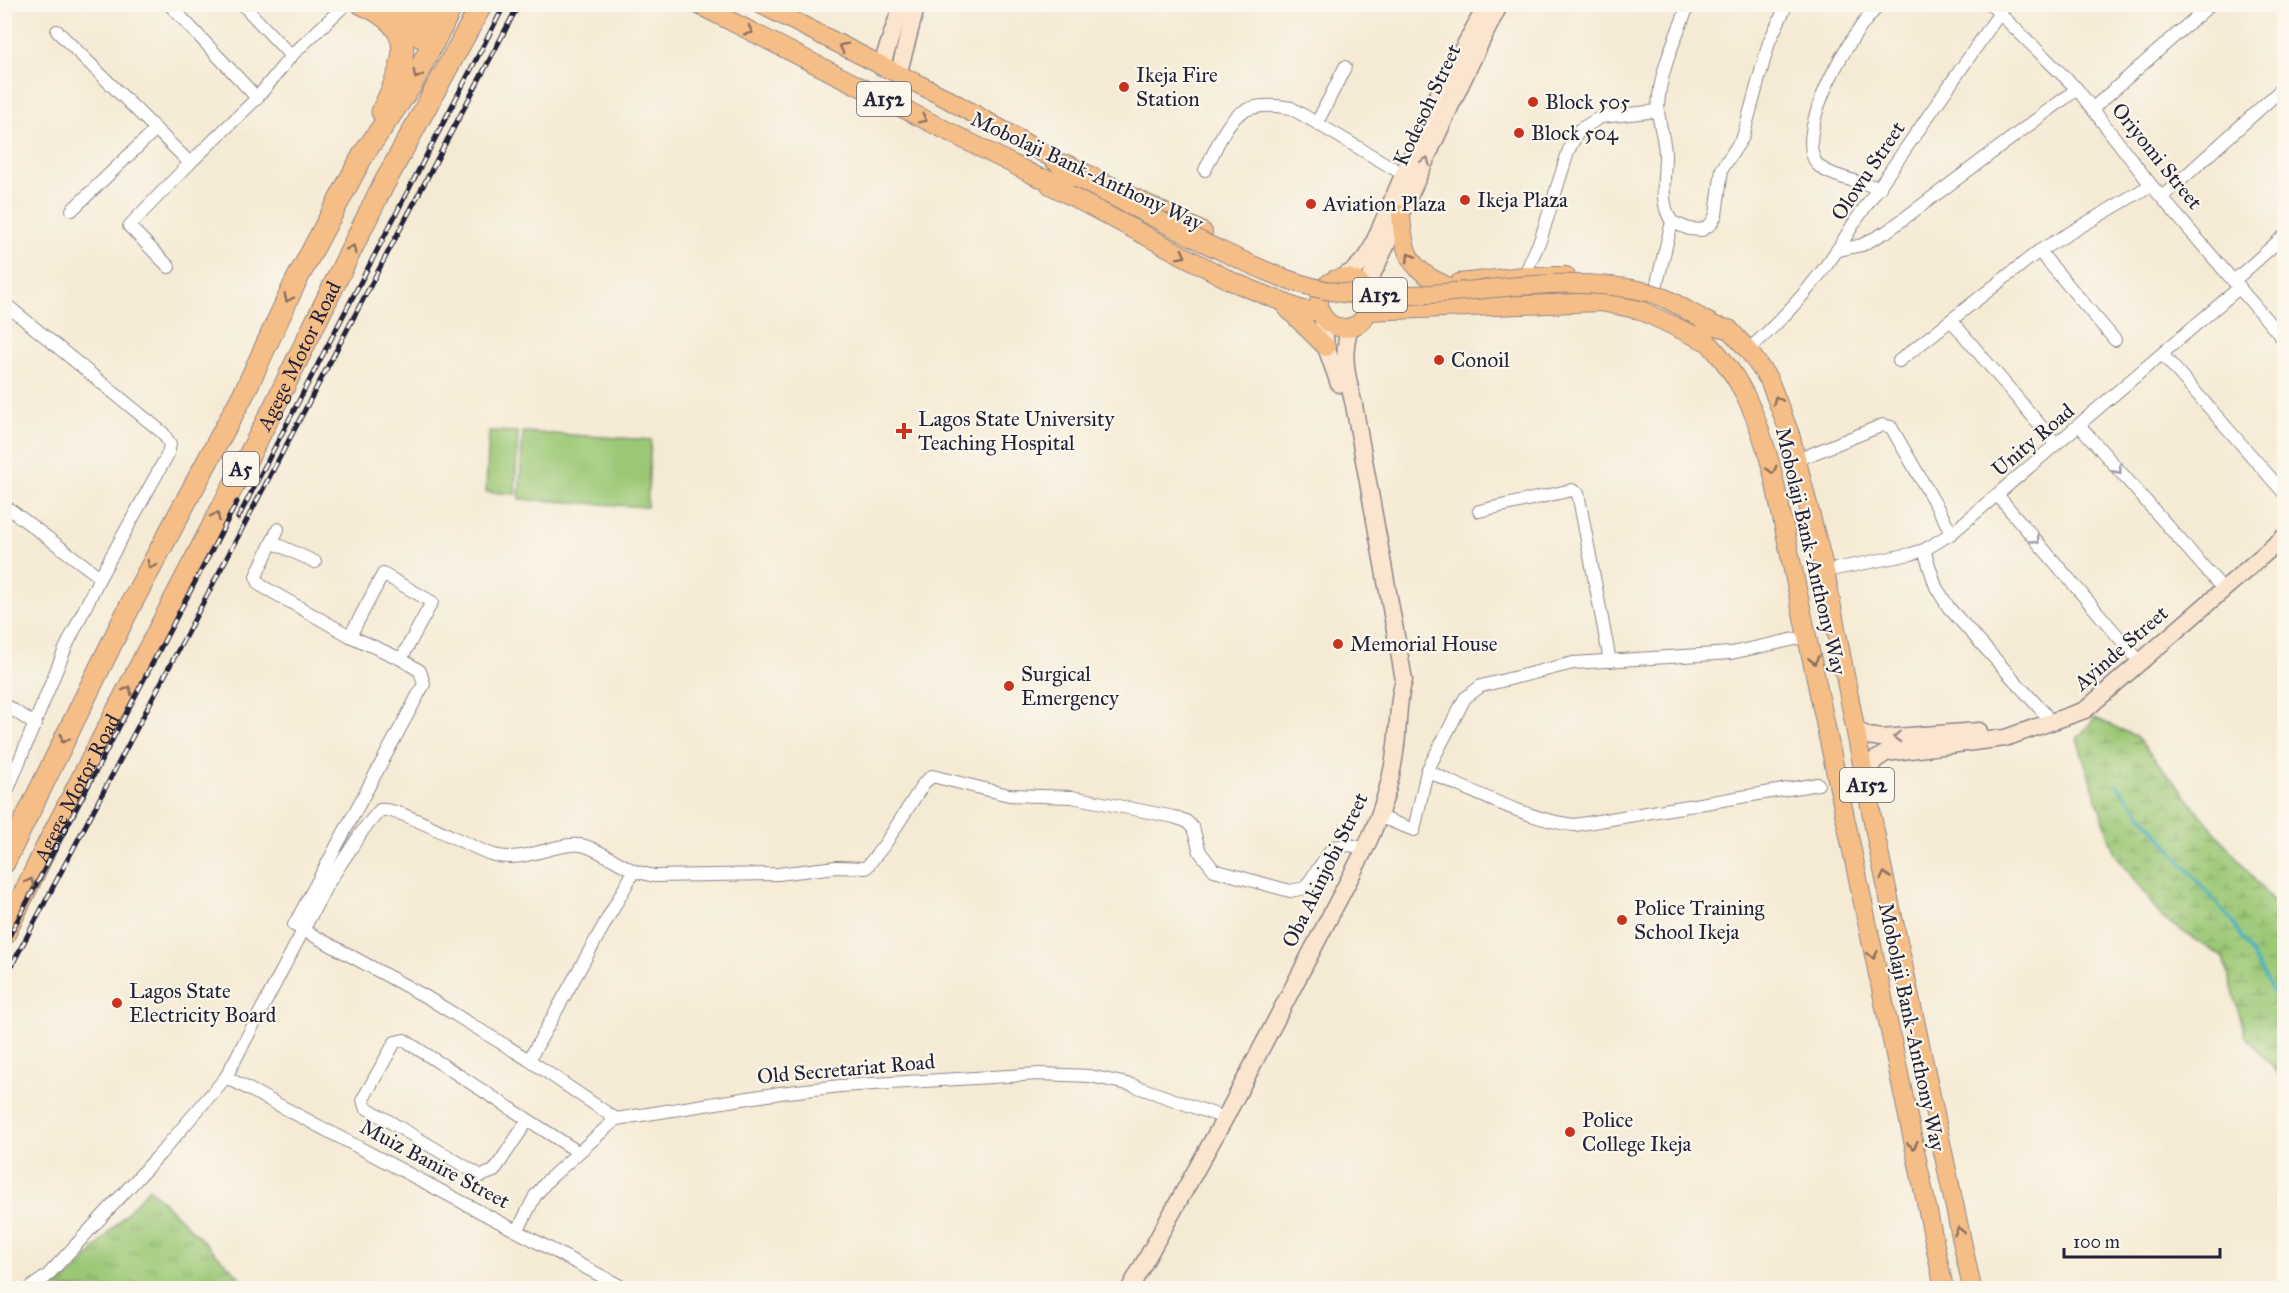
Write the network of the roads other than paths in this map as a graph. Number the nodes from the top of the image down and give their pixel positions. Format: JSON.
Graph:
{"nodes":[{"id":1,"x":169,"y":4,"type":"edge"},
{"id":2,"x":242,"y":4,"type":"edge"},
{"id":3,"x":346,"y":4,"type":"edge"},
{"id":4,"x":362,"y":4,"type":"edge"},
{"id":5,"x":453,"y":4,"type":"edge"},
{"id":6,"x":482,"y":4,"type":"edge"},
{"id":7,"x":697,"y":4,"type":"edge"},
{"id":8,"x":760,"y":4,"type":"edge"},
{"id":9,"x":902,"y":4,"type":"edge"},
{"id":10,"x":917,"y":4,"type":"edge"},
{"id":11,"x":1487,"y":4,"type":"edge"},
{"id":12,"x":1500,"y":4,"type":"edge"},
{"id":13,"x":1689,"y":4,"type":"edge"},
{"id":14,"x":1787,"y":4,"type":"edge"},
{"id":15,"x":1881,"y":4,"type":"edge"},
{"id":16,"x":2209,"y":5,"type":"edge"},
{"id":17,"x":1998,"y":8,"type":"edge"},
{"id":18,"x":397,"y":9,"type":"edge"},
{"id":19,"x":57,"y":31,"type":"dead end"},
{"id":20,"x":437,"y":35,"type":"junction"},
{"id":21,"x":291,"y":56,"type":"junction"},
{"id":22,"x":1345,"y":67,"type":"dead end"},
{"id":23,"x":890,"y":71,"type":"junction"},
{"id":24,"x":2284,"y":87,"type":"edge"},
{"id":25,"x":2077,"y":89,"type":"junction"},
{"id":26,"x":257,"y":98,"type":"junction"},
{"id":27,"x":2093,"y":108,"type":"junction"},
{"id":28,"x":1658,"y":111,"type":"junction"},
{"id":29,"x":1317,"y":123,"type":"junction"},
{"id":30,"x":156,"y":129,"type":"junction"},
{"id":31,"x":363,"y":155,"type":"junction"},
{"id":32,"x":1050,"y":158,"type":"junction"},
{"id":33,"x":190,"y":164,"type":"junction"},
{"id":34,"x":1205,"y":170,"type":"dead end"},
{"id":35,"x":1403,"y":174,"type":"junction"},
{"id":36,"x":1038,"y":177,"type":"junction"},
{"id":37,"x":1075,"y":181,"type":"junction"},
{"id":38,"x":2151,"y":185,"type":"junction"},
{"id":39,"x":1880,"y":188,"type":"junction"},
{"id":40,"x":2162,"y":197,"type":"junction"},
{"id":41,"x":72,"y":210,"type":"dead end"},
{"id":42,"x":1401,"y":214,"type":"junction"},
{"id":43,"x":1672,"y":222,"type":"junction"},
{"id":44,"x":2284,"y":236,"type":"edge"},
{"id":45,"x":1839,"y":249,"type":"junction"},
{"id":46,"x":2039,"y":251,"type":"junction"},
{"id":47,"x":1244,"y":253,"type":"junction"},
{"id":48,"x":169,"y":267,"type":"dead end"},
{"id":49,"x":1524,"y":276,"type":"junction"},
{"id":50,"x":1231,"y":280,"type":"junction"},
{"id":51,"x":1334,"y":281,"type":"junction"},
{"id":52,"x":1465,"y":282,"type":"junction"},
{"id":53,"x":1443,"y":284,"type":"junction"},
{"id":54,"x":2237,"y":284,"type":"junction"},
{"id":55,"x":1656,"y":287,"type":"junction"},
{"id":56,"x":1366,"y":290,"type":"junction"},
{"id":57,"x":1278,"y":301,"type":"junction"},
{"id":58,"x":4,"y":303,"type":"edge"},
{"id":59,"x":1468,"y":308,"type":"junction"},
{"id":60,"x":1367,"y":310,"type":"junction"},
{"id":61,"x":1322,"y":314,"type":"junction"},
{"id":62,"x":1951,"y":320,"type":"junction"},
{"id":63,"x":1698,"y":323,"type":"junction"},
{"id":64,"x":1350,"y":327,"type":"junction"},
{"id":65,"x":1729,"y":329,"type":"junction"},
{"id":66,"x":2115,"y":340,"type":"dead end"},
{"id":67,"x":2284,"y":340,"type":"edge"},
{"id":68,"x":1708,"y":342,"type":"junction"},
{"id":69,"x":1326,"y":347,"type":"junction"},
{"id":70,"x":1748,"y":350,"type":"junction"},
{"id":71,"x":2163,"y":355,"type":"junction"},
{"id":72,"x":1899,"y":361,"type":"dead end"},
{"id":73,"x":2080,"y":426,"type":"junction"},
{"id":74,"x":2056,"y":444,"type":"junction"},
{"id":75,"x":1797,"y":460,"type":"junction"},
{"id":76,"x":2284,"y":493,"type":"edge"},
{"id":77,"x":1998,"y":496,"type":"junction"},
{"id":78,"x":4,"y":505,"type":"edge"},
{"id":79,"x":1479,"y":511,"type":"dead end"},
{"id":80,"x":2284,"y":525,"type":"edge"},
{"id":81,"x":278,"y":529,"type":"dead end"},
{"id":82,"x":1952,"y":533,"type":"junction"},
{"id":83,"x":2284,"y":537,"type":"edge"},
{"id":84,"x":272,"y":542,"type":"junction"},
{"id":85,"x":1924,"y":550,"type":"junction"},
{"id":86,"x":315,"y":562,"type":"dead end"},
{"id":87,"x":1825,"y":571,"type":"junction"},
{"id":88,"x":100,"y":578,"type":"junction"},
{"id":89,"x":2217,"y":582,"type":"junction"},
{"id":90,"x":350,"y":636,"type":"junction"},
{"id":91,"x":1809,"y":636,"type":"junction"},
{"id":92,"x":2134,"y":655,"type":"junction"},
{"id":93,"x":401,"y":659,"type":"junction"},
{"id":94,"x":1610,"y":661,"type":"junction"},
{"id":95,"x":1399,"y":697,"type":"junction"},
{"id":96,"x":4,"y":704,"type":"edge"},
{"id":97,"x":2045,"y":714,"type":"junction"},
{"id":98,"x":36,"y":725,"type":"junction"},
{"id":99,"x":1855,"y":729,"type":"junction"},
{"id":100,"x":1427,"y":771,"type":"junction"},
{"id":101,"x":1865,"y":777,"type":"junction"},
{"id":102,"x":1818,"y":784,"type":"dead end"},
{"id":103,"x":4,"y":799,"type":"edge"},
{"id":104,"x":1871,"y":810,"type":"junction"},
{"id":105,"x":1846,"y":814,"type":"junction"},
{"id":106,"x":1380,"y":817,"type":"junction"},
{"id":107,"x":20,"y":827,"type":"junction"},
{"id":108,"x":49,"y":842,"type":"junction"},
{"id":109,"x":1365,"y":849,"type":"junction"},
{"id":110,"x":4,"y":864,"type":"edge"},
{"id":111,"x":634,"y":871,"type":"junction"},
{"id":112,"x":304,"y":931,"type":"junction"},
{"id":113,"x":4,"y":935,"type":"edge"},
{"id":114,"x":529,"y":1060,"type":"junction"},
{"id":115,"x":226,"y":1077,"type":"junction"},
{"id":116,"x":1225,"y":1118,"type":"junction"},
{"id":117,"x":616,"y":1119,"type":"junction"},
{"id":118,"x":528,"y":1120,"type":"junction"},
{"id":119,"x":578,"y":1152,"type":"junction"},
{"id":120,"x":519,"y":1230,"type":"junction"},
{"id":121,"x":30,"y":1288,"type":"edge"},
{"id":122,"x":624,"y":1288,"type":"edge"},
{"id":123,"x":1130,"y":1288,"type":"edge"},
{"id":124,"x":1944,"y":1288,"type":"edge"},
{"id":125,"x":1972,"y":1288,"type":"edge"}],
"edges":[{"from":1,"to":26,"type":"street"},
{"from":2,"to":21,"type":"street"},
{"from":3,"to":21,"type":"street"},
{"from":4,"to":18,"type":"highway"},
{"from":5,"to":20,"type":"highway","name":"Agege Motor Road","number":"A5"},
{"from":108,"to":6,"type":"highway","name":"Agege Motor Road","number":"A5","one_way":true},
{"from":7,"to":36,"type":"main road","name":"Mobolaji Bank-Anthony Way","number":"A152","one_way":true},
{"from":23,"to":8,"type":"main road","name":"Mobolaji Bank-Anthony Way","number":"A152","one_way":true},
{"from":9,"to":23,"type":"street"},
{"from":10,"to":23,"type":"street"},
{"from":11,"to":35,"type":"street","name":"Kodesoh Street"},
{"from":42,"to":12,"type":"street","name":"Kodesoh Street","one_way":true},
{"from":13,"to":28,"type":"street"},
{"from":14,"to":43,"type":"street"},
{"from":15,"to":39,"type":"street"},
{"from":16,"to":27,"type":"street"},
{"from":17,"to":25,"type":"street","name":"Oriyomi Street"},
{"from":17,"to":39,"type":"street","name":"Olowu Street"},
{"from":18,"to":20,"type":"highway"},
{"from":18,"to":31,"type":"highway"},
{"from":19,"to":30,"type":"street"},
{"from":20,"to":31,"type":"highway","name":"Agege Motor Road","number":"A5","one_way":true},
{"from":21,"to":26,"type":"street"},
{"from":22,"to":29,"type":"street"},
{"from":23,"to":32,"type":"main road","name":"Mobolaji Bank-Anthony Way","number":"A152"},
{"from":24,"to":40,"type":"street"},
{"from":25,"to":27,"type":"street","name":"Oriyomi Street"},
{"from":25,"to":45,"type":"street"},
{"from":26,"to":33,"type":"street"},
{"from":27,"to":38,"type":"street","name":"Oriyomi Street"},
{"from":28,"to":43,"type":"street"},
{"from":28,"to":49,"type":"street"},
{"from":29,"to":34,"type":"street"},
{"from":29,"to":35,"type":"street"},
{"from":30,"to":33,"type":"street"},
{"from":30,"to":41,"type":"street"},
{"from":31,"to":107,"type":"highway","name":"Agege Motor Road","number":"A5","one_way":true},
{"from":32,"to":37,"type":"main road","name":"Mobolaji Bank-Anthony Way","number":"A152"},
{"from":32,"to":47,"type":"main road"},
{"from":33,"to":48,"type":"street"},
{"from":35,"to":51,"type":"street","name":"Kodesoh Street"},
{"from":36,"to":37,"type":"main road","name":"Mobolaji Bank-Anthony Way","number":"A152"},
{"from":36,"to":50,"type":"main road","one_way":true},
{"from":37,"to":63,"type":"main road","name":"Mobolaji Bank-Anthony Way","number":"A152"},
{"from":38,"to":40,"type":"street","name":"Oriyomi Street"},
{"from":38,"to":46,"type":"street"},
{"from":39,"to":45,"type":"street","name":"Olowu Street"},
{"from":40,"to":54,"type":"street","name":"Oriyomi Street"},
{"from":53,"to":42,"type":"main road","one_way":true},
{"from":42,"to":56,"type":"street","name":"Kodesoh Street"},
{"from":43,"to":55,"type":"street"},
{"from":44,"to":54,"type":"street","name":"Unity Road"},
{"from":45,"to":70,"type":"street","name":"Olowu Street"},
{"from":46,"to":62,"type":"street"},
{"from":46,"to":66,"type":"street"},
{"from":47,"to":50,"type":"main road"},
{"from":47,"to":51,"type":"main road"},
{"from":49,"to":52,"type":"main road"},
{"from":49,"to":55,"type":"main road"},
{"from":50,"to":57,"type":"main road"},
{"from":51,"to":56,"type":"main road"},
{"from":51,"to":61,"type":"main road"},
{"from":52,"to":53,"type":"main road"},
{"from":52,"to":59,"type":"main road"},
{"from":53,"to":56,"type":"main road"},
{"from":54,"to":67,"type":"street","name":"Oriyomi Street"},
{"from":54,"to":71,"type":"street","name":"Unity Road"},
{"from":55,"to":65,"type":"main road"},
{"from":56,"to":60,"type":"main road"},
{"from":57,"to":61,"type":"main road"},
{"from":57,"to":69,"type":"main road"},
{"from":58,"to":88,"type":"street"},
{"from":59,"to":60,"type":"main road"},
{"from":59,"to":68,"type":"main road"},
{"from":60,"to":64,"type":"main road"},
{"from":61,"to":64,"type":"main road"},
{"from":61,"to":69,"type":"street"},
{"from":62,"to":72,"type":"street"},
{"from":62,"to":74,"type":"street"},
{"from":63,"to":65,"type":"main road","name":"Mobolaji Bank-Anthony Way","number":"A152"},
{"from":63,"to":68,"type":"main road","name":"Mobolaji Bank-Anthony Way","number":"A152"},
{"from":64,"to":95,"type":"street","name":"Oba Akinjobi Street"},
{"from":65,"to":70,"type":"main road","name":"Mobolaji Bank-Anthony Way","number":"A152"},
{"from":68,"to":91,"type":"main road","name":"Mobolaji Bank-Anthony Way","number":"A152","one_way":true},
{"from":69,"to":95,"type":"street"},
{"from":75,"to":70,"type":"main road","name":"Mobolaji Bank-Anthony Way","number":"A152","one_way":true},
{"from":71,"to":73,"type":"street","name":"Unity Road"},
{"from":71,"to":76,"type":"street"},
{"from":73,"to":74,"type":"street","name":"Unity Road"},
{"from":73,"to":89,"type":"street","one_way":true},
{"from":74,"to":77,"type":"street","name":"Unity Road"},
{"from":75,"to":82,"type":"street"},
{"from":75,"to":87,"type":"main road","name":"Mobolaji Bank-Anthony Way","number":"A152"},
{"from":77,"to":82,"type":"street","name":"Unity Road"},
{"from":77,"to":92,"type":"street","one_way":true},
{"from":78,"to":88,"type":"street"},
{"from":79,"to":94,"type":"street"},
{"from":80,"to":89,"type":"street","name":"Ayinde Street"},
{"from":81,"to":84,"type":"street"},
{"from":82,"to":85,"type":"street","name":"Unity Road"},
{"from":83,"to":101,"type":"street","name":"Ayinde Street"},
{"from":84,"to":86,"type":"street"},
{"from":84,"to":90,"type":"street"},
{"from":85,"to":87,"type":"street","name":"Unity Road"},
{"from":85,"to":97,"type":"street"},
{"from":87,"to":99,"type":"main road","name":"Mobolaji Bank-Anthony Way","number":"A152"},
{"from":88,"to":98,"type":"street"},
{"from":89,"to":92,"type":"street","name":"Ayinde Street"},
{"from":90,"to":93,"type":"street"},
{"from":90,"to":93,"type":"street"},
{"from":91,"to":94,"type":"street"},
{"from":91,"to":105,"type":"main road","name":"Mobolaji Bank-Anthony Way","number":"A152","one_way":true},
{"from":92,"to":97,"type":"street","name":"Ayinde Street"},
{"from":93,"to":112,"type":"street"},
{"from":94,"to":100,"type":"street"},
{"from":95,"to":106,"type":"street","name":"Oba Akinjobi Street"},
{"from":96,"to":98,"type":"street"},
{"from":97,"to":99,"type":"street","name":"Ayinde Street","one_way":true},
{"from":98,"to":103,"type":"street"},
{"from":99,"to":101,"type":"main road","name":"Mobolaji Bank-Anthony Way","number":"A152"},
{"from":100,"to":102,"type":"street"},
{"from":100,"to":106,"type":"street"},
{"from":101,"to":104,"type":"main road","name":"Mobolaji Bank-Anthony Way","number":"A152"},
{"from":104,"to":105,"type":"main road"},
{"from":125,"to":104,"type":"main road","name":"Mobolaji Bank-Anthony Way","number":"A152","one_way":true},
{"from":105,"to":124,"type":"main road","name":"Mobolaji Bank-Anthony Way","number":"A152","one_way":true},
{"from":106,"to":109,"type":"street","name":"Oba Akinjobi Street"},
{"from":107,"to":108,"type":"highway"},
{"from":107,"to":110,"type":"highway","name":"Agege Motor Road","number":"A5"},
{"from":113,"to":108,"type":"highway","name":"Agege Motor Road","number":"A5","one_way":true},
{"from":109,"to":111,"type":"street"},
{"from":109,"to":116,"type":"street","name":"Oba Akinjobi Street"},
{"from":111,"to":112,"type":"street"},
{"from":111,"to":114,"type":"street"},
{"from":112,"to":114,"type":"street"},
{"from":112,"to":115,"type":"street"},
{"from":114,"to":117,"type":"street"},
{"from":115,"to":120,"type":"street","name":"Muiz Banire Street"},
{"from":115,"to":121,"type":"street"},
{"from":116,"to":117,"type":"street","name":"Old Secretariat Road"},
{"from":116,"to":123,"type":"street","name":"Oba Akinjobi Street"},
{"from":117,"to":119,"type":"street"},
{"from":118,"to":118,"type":"street"},
{"from":118,"to":119,"type":"street"},
{"from":119,"to":120,"type":"street"},
{"from":120,"to":122,"type":"street","name":"Muiz Banire Street"}]}
